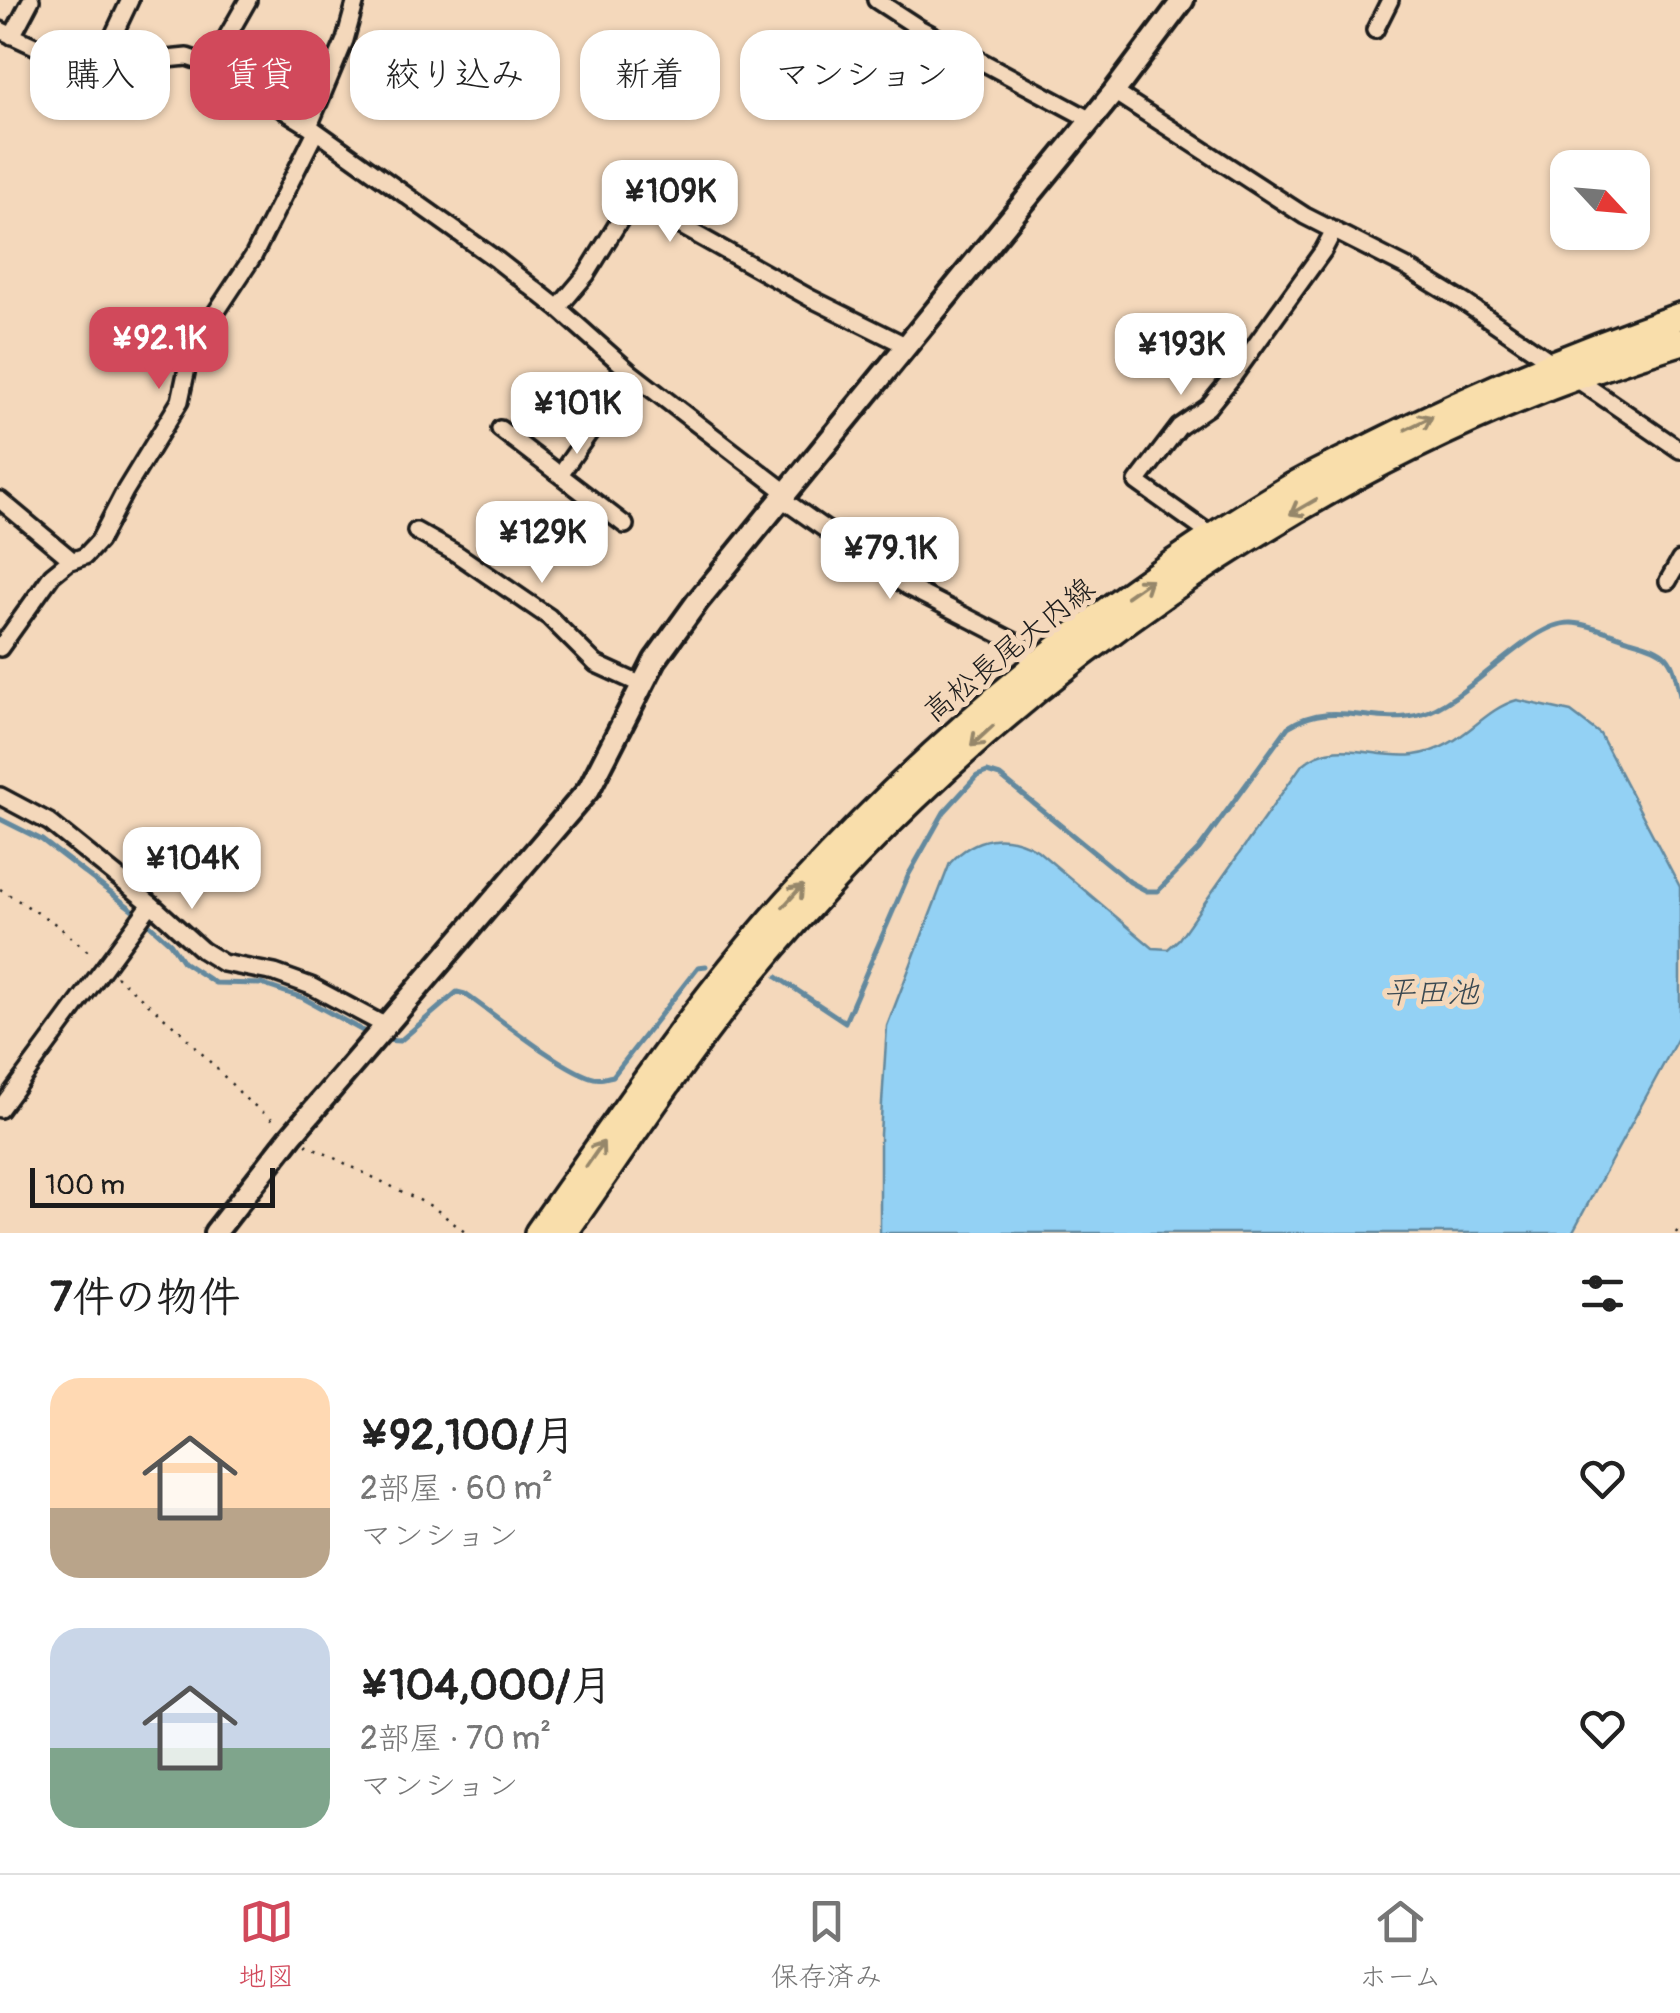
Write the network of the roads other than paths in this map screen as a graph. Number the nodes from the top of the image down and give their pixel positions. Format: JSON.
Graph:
{"nodes":[{"id":1,"x":31,"y":0,"type":"edge"},
{"id":2,"x":130,"y":0,"type":"edge"},
{"id":3,"x":248,"y":0,"type":"edge"},
{"id":4,"x":356,"y":0,"type":"edge"},
{"id":5,"x":876,"y":0,"type":"edge"},
{"id":6,"x":1183,"y":0,"type":"edge"},
{"id":7,"x":1390,"y":0,"type":"edge"},
{"id":8,"x":116,"y":30,"type":"edge"},
{"id":9,"x":231,"y":30,"type":"edge"},
{"id":10,"x":1375,"y":30,"type":"dead end"},
{"id":11,"x":6,"y":33,"type":"edge"},
{"id":12,"x":30,"y":44,"type":"edge"},
{"id":13,"x":1114,"y":92,"type":"junction"},
{"id":14,"x":300,"y":120,"type":"edge"},
{"id":15,"x":1091,"y":120,"type":"junction"},
{"id":16,"x":313,"y":128,"type":"junction"},
{"id":17,"x":1334,"y":230,"type":"junction"},
{"id":18,"x":558,"y":308,"type":"junction"},
{"id":19,"x":1680,"y":316,"type":"edge"},
{"id":20,"x":1680,"y":342,"type":"edge"},
{"id":21,"x":908,"y":346,"type":"junction"},
{"id":22,"x":1550,"y":364,"type":"junction"},
{"id":23,"x":631,"y":374,"type":"junction"},
{"id":24,"x":1576,"y":376,"type":"junction"},
{"id":25,"x":500,"y":429,"type":"dead end"},
{"id":26,"x":1680,"y":450,"type":"edge"},
{"id":27,"x":561,"y":473,"type":"junction"},
{"id":28,"x":784,"y":496,"type":"junction"},
{"id":29,"x":0,"y":500,"type":"edge"},
{"id":30,"x":625,"y":525,"type":"dead end"},
{"id":31,"x":416,"y":531,"type":"dead end"},
{"id":32,"x":1214,"y":537,"type":"junction"},
{"id":33,"x":72,"y":560,"type":"junction"},
{"id":34,"x":1680,"y":560,"type":"edge"},
{"id":35,"x":1668,"y":581,"type":"dead end"},
{"id":36,"x":0,"y":648,"type":"edge"},
{"id":37,"x":1034,"y":666,"type":"junction"},
{"id":38,"x":642,"y":685,"type":"junction"},
{"id":39,"x":0,"y":796,"type":"edge"},
{"id":40,"x":151,"y":904,"type":"junction"},
{"id":41,"x":386,"y":1026,"type":"junction"},
{"id":42,"x":0,"y":1109,"type":"edge"},
{"id":43,"x":215,"y":1233,"type":"edge"},
{"id":44,"x":538,"y":1233,"type":"edge"},
{"id":45,"x":564,"y":1233,"type":"edge"}],
"edges":[{"from":1,"to":11,"type":"street"},
{"from":2,"to":8,"type":"street"},
{"from":3,"to":9,"type":"street"},
{"from":4,"to":16,"type":"street"},
{"from":5,"to":15,"type":"street"},
{"from":6,"to":13,"type":"street"},
{"from":7,"to":10,"type":"street"},
{"from":11,"to":12,"type":"street"},
{"from":13,"to":15,"type":"street"},
{"from":13,"to":17,"type":"street"},
{"from":14,"to":16,"type":"street"},
{"from":15,"to":21,"type":"street"},
{"from":16,"to":18,"type":"street"},
{"from":16,"to":33,"type":"street"},
{"from":17,"to":22,"type":"street"},
{"from":17,"to":32,"type":"street"},
{"from":18,"to":21,"type":"street"},
{"from":18,"to":23,"type":"street"},
{"from":19,"to":22,"type":"main road","name":"高松長尾大内線"},
{"from":20,"to":24,"type":"main road","name":"高松長尾大内線"},
{"from":21,"to":28,"type":"street"},
{"from":22,"to":24,"type":"street"},
{"from":32,"to":22,"type":"main road","name":"高松長尾大内線","one_way":true},
{"from":23,"to":27,"type":"street"},
{"from":23,"to":28,"type":"street"},
{"from":24,"to":26,"type":"street"},
{"from":24,"to":45,"type":"main road","name":"高松長尾大内線","one_way":true},
{"from":25,"to":27,"type":"street"},
{"from":27,"to":30,"type":"street"},
{"from":28,"to":37,"type":"street"},
{"from":28,"to":38,"type":"street"},
{"from":29,"to":33,"type":"street"},
{"from":31,"to":38,"type":"street"},
{"from":37,"to":32,"type":"main road","name":"高松長尾大内線","one_way":true},
{"from":33,"to":36,"type":"street"},
{"from":34,"to":35,"type":"street"},
{"from":44,"to":37,"type":"main road","name":"高松長尾大内線","one_way":true},
{"from":38,"to":41,"type":"street"},
{"from":39,"to":40,"type":"street"},
{"from":40,"to":41,"type":"street"},
{"from":40,"to":42,"type":"street"},
{"from":41,"to":43,"type":"street"}]}
